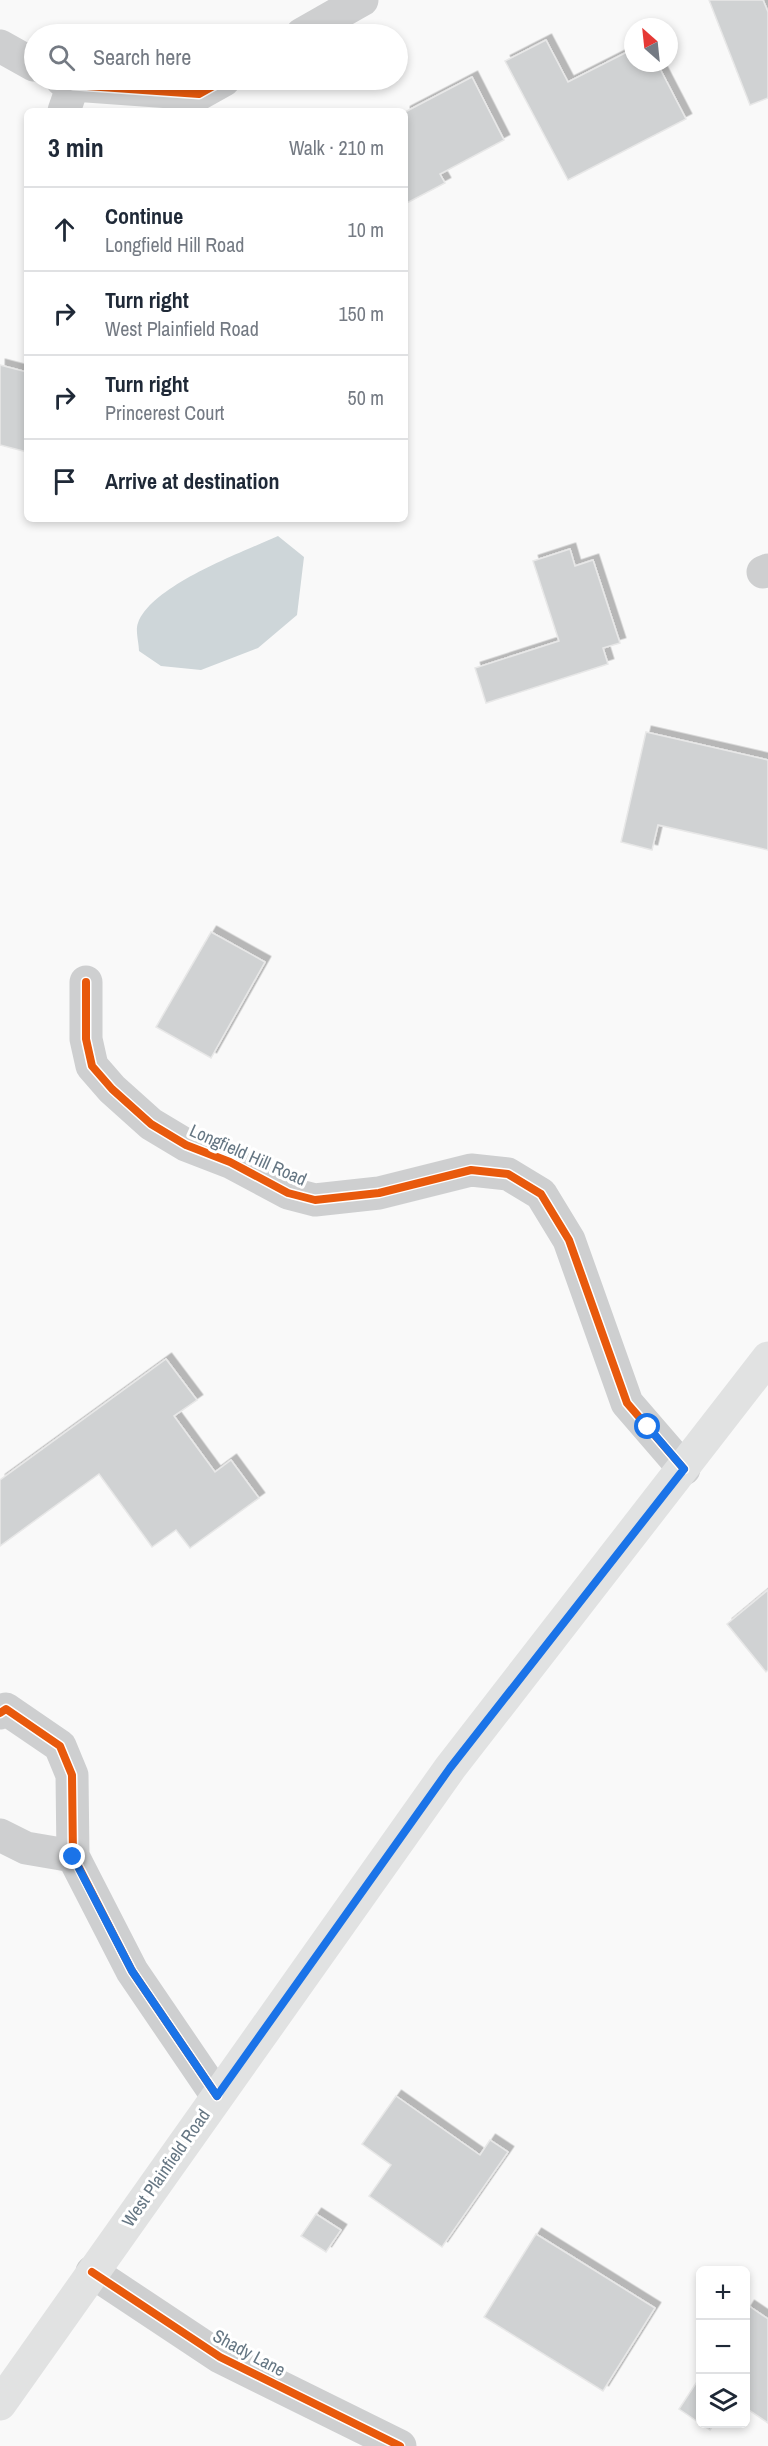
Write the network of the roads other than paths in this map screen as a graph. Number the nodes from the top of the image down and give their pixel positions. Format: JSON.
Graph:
{"nodes":[{"id":1,"x":362,"y":0,"type":"edge"},
{"id":2,"x":320,"y":24,"type":"edge"},
{"id":3,"x":0,"y":46,"type":"edge"},
{"id":4,"x":24,"y":59,"type":"edge"},
{"id":5,"x":206,"y":90,"type":"edge"},
{"id":6,"x":66,"y":92,"type":"edge"},
{"id":7,"x":86,"y":982,"type":"dead end"},
{"id":8,"x":768,"y":1358,"type":"edge"},
{"id":9,"x":684,"y":1469,"type":"junction"},
{"id":10,"x":0,"y":1713,"type":"edge"},
{"id":11,"x":0,"y":1835,"type":"edge"},
{"id":12,"x":73,"y":1857,"type":"junction"},
{"id":13,"x":217,"y":2096,"type":"junction"},
{"id":14,"x":92,"y":2272,"type":"junction"},
{"id":15,"x":0,"y":2404,"type":"edge"},
{"id":16,"x":400,"y":2446,"type":"edge"}],
"edges":[{"from":1,"to":2,"type":"street"},
{"from":3,"to":4,"type":"street"},
{"from":5,"to":6,"type":"street"},
{"from":7,"to":9,"type":"street","name":"Longfield Hill Road"},
{"from":8,"to":9,"type":"main road","name":"West Plainfield Road"},
{"from":9,"to":13,"type":"main road","name":"West Plainfield Road"},
{"from":10,"to":12,"type":"street"},
{"from":11,"to":12,"type":"street"},
{"from":12,"to":13,"type":"street"},
{"from":13,"to":14,"type":"main road","name":"West Plainfield Road"},
{"from":14,"to":15,"type":"main road","name":"West Plainfield Road"},
{"from":14,"to":16,"type":"street","name":"Shady Lane"}]}
